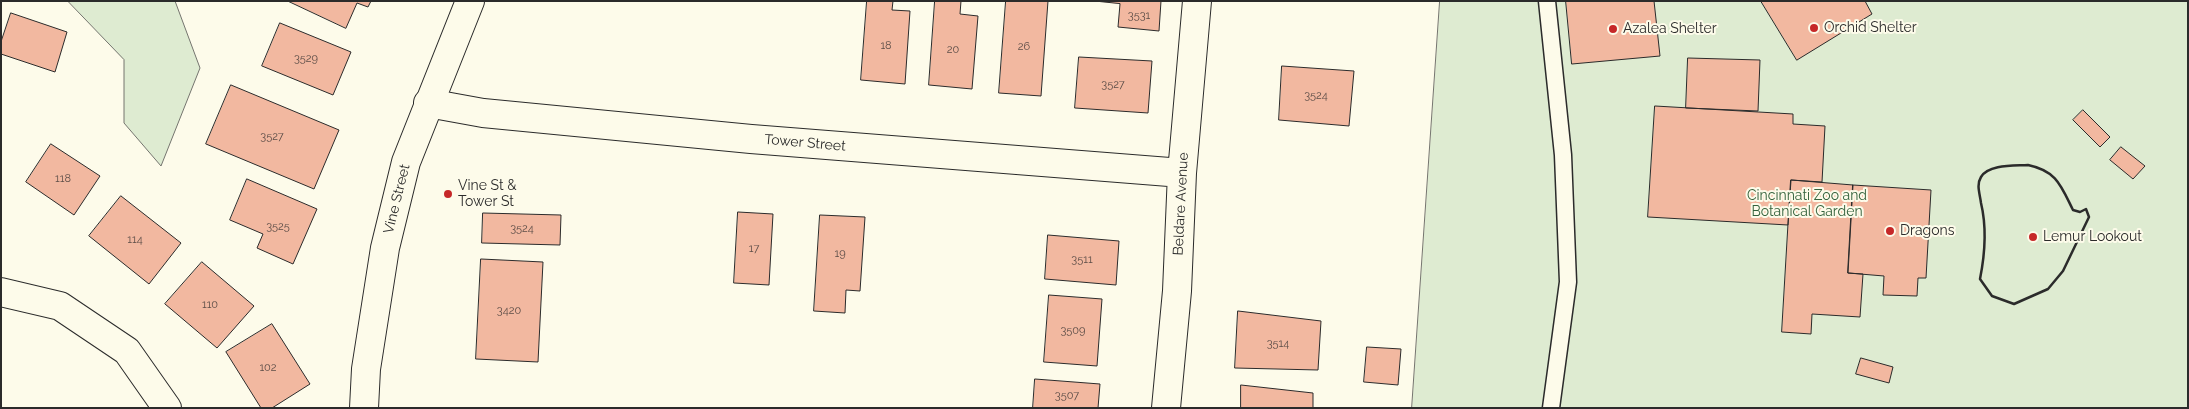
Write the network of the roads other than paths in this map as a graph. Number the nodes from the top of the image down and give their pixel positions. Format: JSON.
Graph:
{"nodes":[{"id":1,"x":470,"y":1,"type":"edge"},
{"id":2,"x":1197,"y":1,"type":"edge"},
{"id":3,"x":1547,"y":1,"type":"edge"},
{"id":4,"x":428,"y":103,"type":"junction"},
{"id":5,"x":1182,"y":173,"type":"junction"},
{"id":6,"x":1,"y":292,"type":"edge"},
{"id":7,"x":167,"y":408,"type":"edge"},
{"id":8,"x":364,"y":408,"type":"edge"},
{"id":9,"x":1166,"y":408,"type":"edge"},
{"id":10,"x":1551,"y":408,"type":"edge"}],
"edges":[{"from":1,"to":4,"type":"street","name":"Vine Street"},
{"from":2,"to":5,"type":"street","name":"Beldare Avenue"},
{"from":3,"to":10,"type":"lane"},
{"from":4,"to":5,"type":"street","name":"Tower Street"},
{"from":4,"to":8,"type":"street","name":"Vine Street"},
{"from":5,"to":9,"type":"street","name":"Beldare Avenue"},
{"from":6,"to":7,"type":"street"}]}
